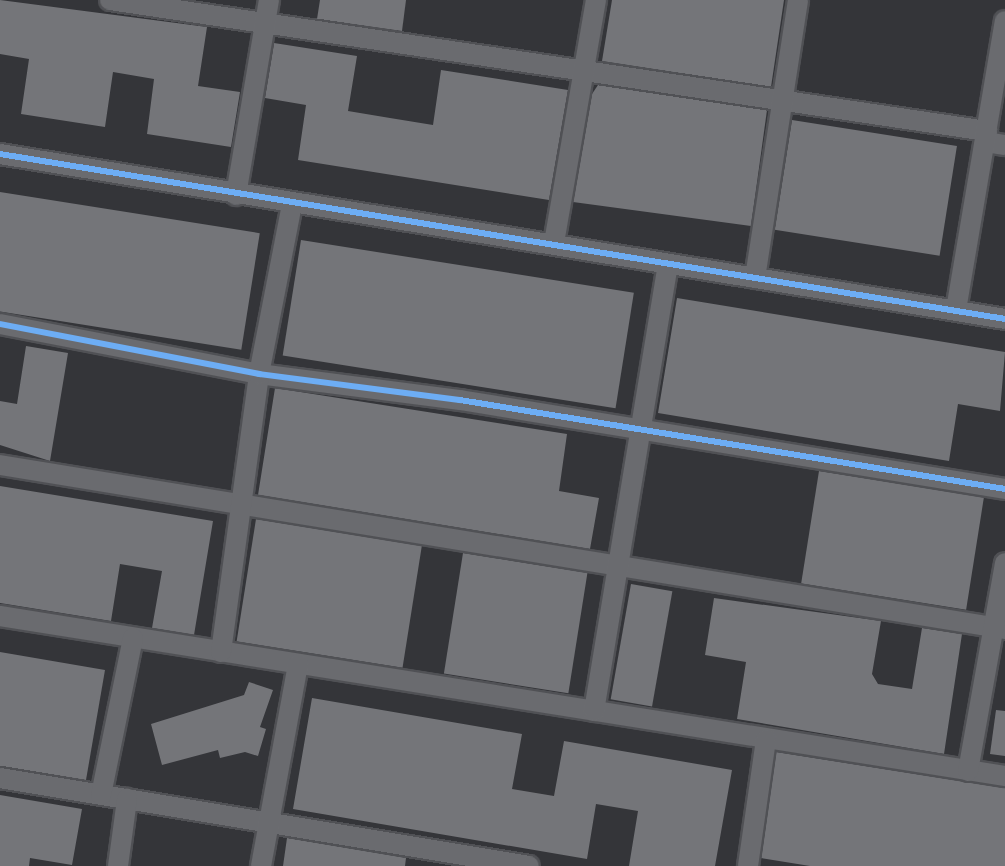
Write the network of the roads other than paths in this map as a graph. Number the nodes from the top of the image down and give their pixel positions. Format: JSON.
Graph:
{"nodes":[{"id":1,"x":110,"y":0,"type":"edge"},
{"id":2,"x":268,"y":0,"type":"edge"},
{"id":3,"x":596,"y":0,"type":"edge"},
{"id":4,"x":798,"y":0,"type":"edge"},
{"id":5,"x":1005,"y":21,"type":"edge"},
{"id":6,"x":264,"y":27,"type":"junction"},
{"id":7,"x":584,"y":73,"type":"junction"},
{"id":8,"x":782,"y":102,"type":"junction"},
{"id":9,"x":986,"y":137,"type":"junction"},
{"id":10,"x":1005,"y":145,"type":"edge"},
{"id":11,"x":0,"y":154,"type":"edge"},
{"id":12,"x":236,"y":195,"type":"junction"},
{"id":13,"x":292,"y":205,"type":"junction"},
{"id":14,"x":554,"y":243,"type":"junction"},
{"id":15,"x":668,"y":264,"type":"junction"},
{"id":16,"x":755,"y":278,"type":"junction"},
{"id":17,"x":956,"y":310,"type":"junction"},
{"id":18,"x":1005,"y":319,"type":"edge"},
{"id":19,"x":0,"y":324,"type":"edge"},
{"id":20,"x":259,"y":374,"type":"junction"},
{"id":21,"x":639,"y":428,"type":"junction"},
{"id":22,"x":0,"y":465,"type":"edge"},
{"id":23,"x":1005,"y":489,"type":"edge"},
{"id":24,"x":240,"y":506,"type":"junction"},
{"id":25,"x":1005,"y":562,"type":"edge"},
{"id":26,"x":619,"y":567,"type":"junction"},
{"id":27,"x":0,"y":616,"type":"edge"},
{"id":28,"x":998,"y":628,"type":"edge"},
{"id":29,"x":133,"y":638,"type":"junction"},
{"id":30,"x":220,"y":652,"type":"junction"},
{"id":31,"x":298,"y":664,"type":"junction"},
{"id":32,"x":594,"y":711,"type":"junction"},
{"id":33,"x":766,"y":739,"type":"junction"},
{"id":34,"x":968,"y":771,"type":"junction"},
{"id":35,"x":1005,"y":776,"type":"edge"},
{"id":36,"x":0,"y":778,"type":"edge"},
{"id":37,"x":101,"y":795,"type":"junction"},
{"id":38,"x":127,"y":799,"type":"junction"},
{"id":39,"x":269,"y":822,"type":"junction"},
{"id":40,"x":118,"y":866,"type":"edge"},
{"id":41,"x":261,"y":866,"type":"edge"},
{"id":42,"x":528,"y":866,"type":"edge"},
{"id":43,"x":748,"y":866,"type":"edge"}],
"edges":[{"from":1,"to":6,"type":"street"},
{"from":2,"to":6,"type":"street"},
{"from":3,"to":7,"type":"street"},
{"from":4,"to":8,"type":"street"},
{"from":5,"to":9,"type":"street"},
{"from":6,"to":7,"type":"street"},
{"from":6,"to":12,"type":"street"},
{"from":7,"to":8,"type":"street"},
{"from":7,"to":14,"type":"street"},
{"from":8,"to":9,"type":"street"},
{"from":8,"to":16,"type":"street"},
{"from":9,"to":10,"type":"street"},
{"from":9,"to":17,"type":"street"},
{"from":11,"to":12,"type":"street"},
{"from":12,"to":13,"type":"street"},
{"from":13,"to":14,"type":"street"},
{"from":13,"to":20,"type":"street"},
{"from":14,"to":15,"type":"street"},
{"from":15,"to":16,"type":"street"},
{"from":15,"to":21,"type":"street"},
{"from":16,"to":17,"type":"street"},
{"from":17,"to":18,"type":"street"},
{"from":19,"to":20,"type":"street"},
{"from":20,"to":21,"type":"street"},
{"from":20,"to":24,"type":"street"},
{"from":21,"to":23,"type":"street"},
{"from":21,"to":26,"type":"street"},
{"from":22,"to":24,"type":"street"},
{"from":24,"to":26,"type":"street"},
{"from":24,"to":30,"type":"street"},
{"from":25,"to":28,"type":"street"},
{"from":26,"to":28,"type":"street"},
{"from":26,"to":32,"type":"street"},
{"from":27,"to":29,"type":"street"},
{"from":28,"to":34,"type":"street"},
{"from":29,"to":30,"type":"street"},
{"from":29,"to":37,"type":"street"},
{"from":30,"to":31,"type":"street"},
{"from":31,"to":32,"type":"street"},
{"from":31,"to":39,"type":"street"},
{"from":32,"to":33,"type":"street"},
{"from":33,"to":34,"type":"street"},
{"from":33,"to":43,"type":"street"},
{"from":34,"to":35,"type":"street"},
{"from":36,"to":37,"type":"street"},
{"from":37,"to":38,"type":"street"},
{"from":38,"to":39,"type":"street"},
{"from":38,"to":40,"type":"street"},
{"from":39,"to":41,"type":"street"},
{"from":39,"to":42,"type":"street"}]}
